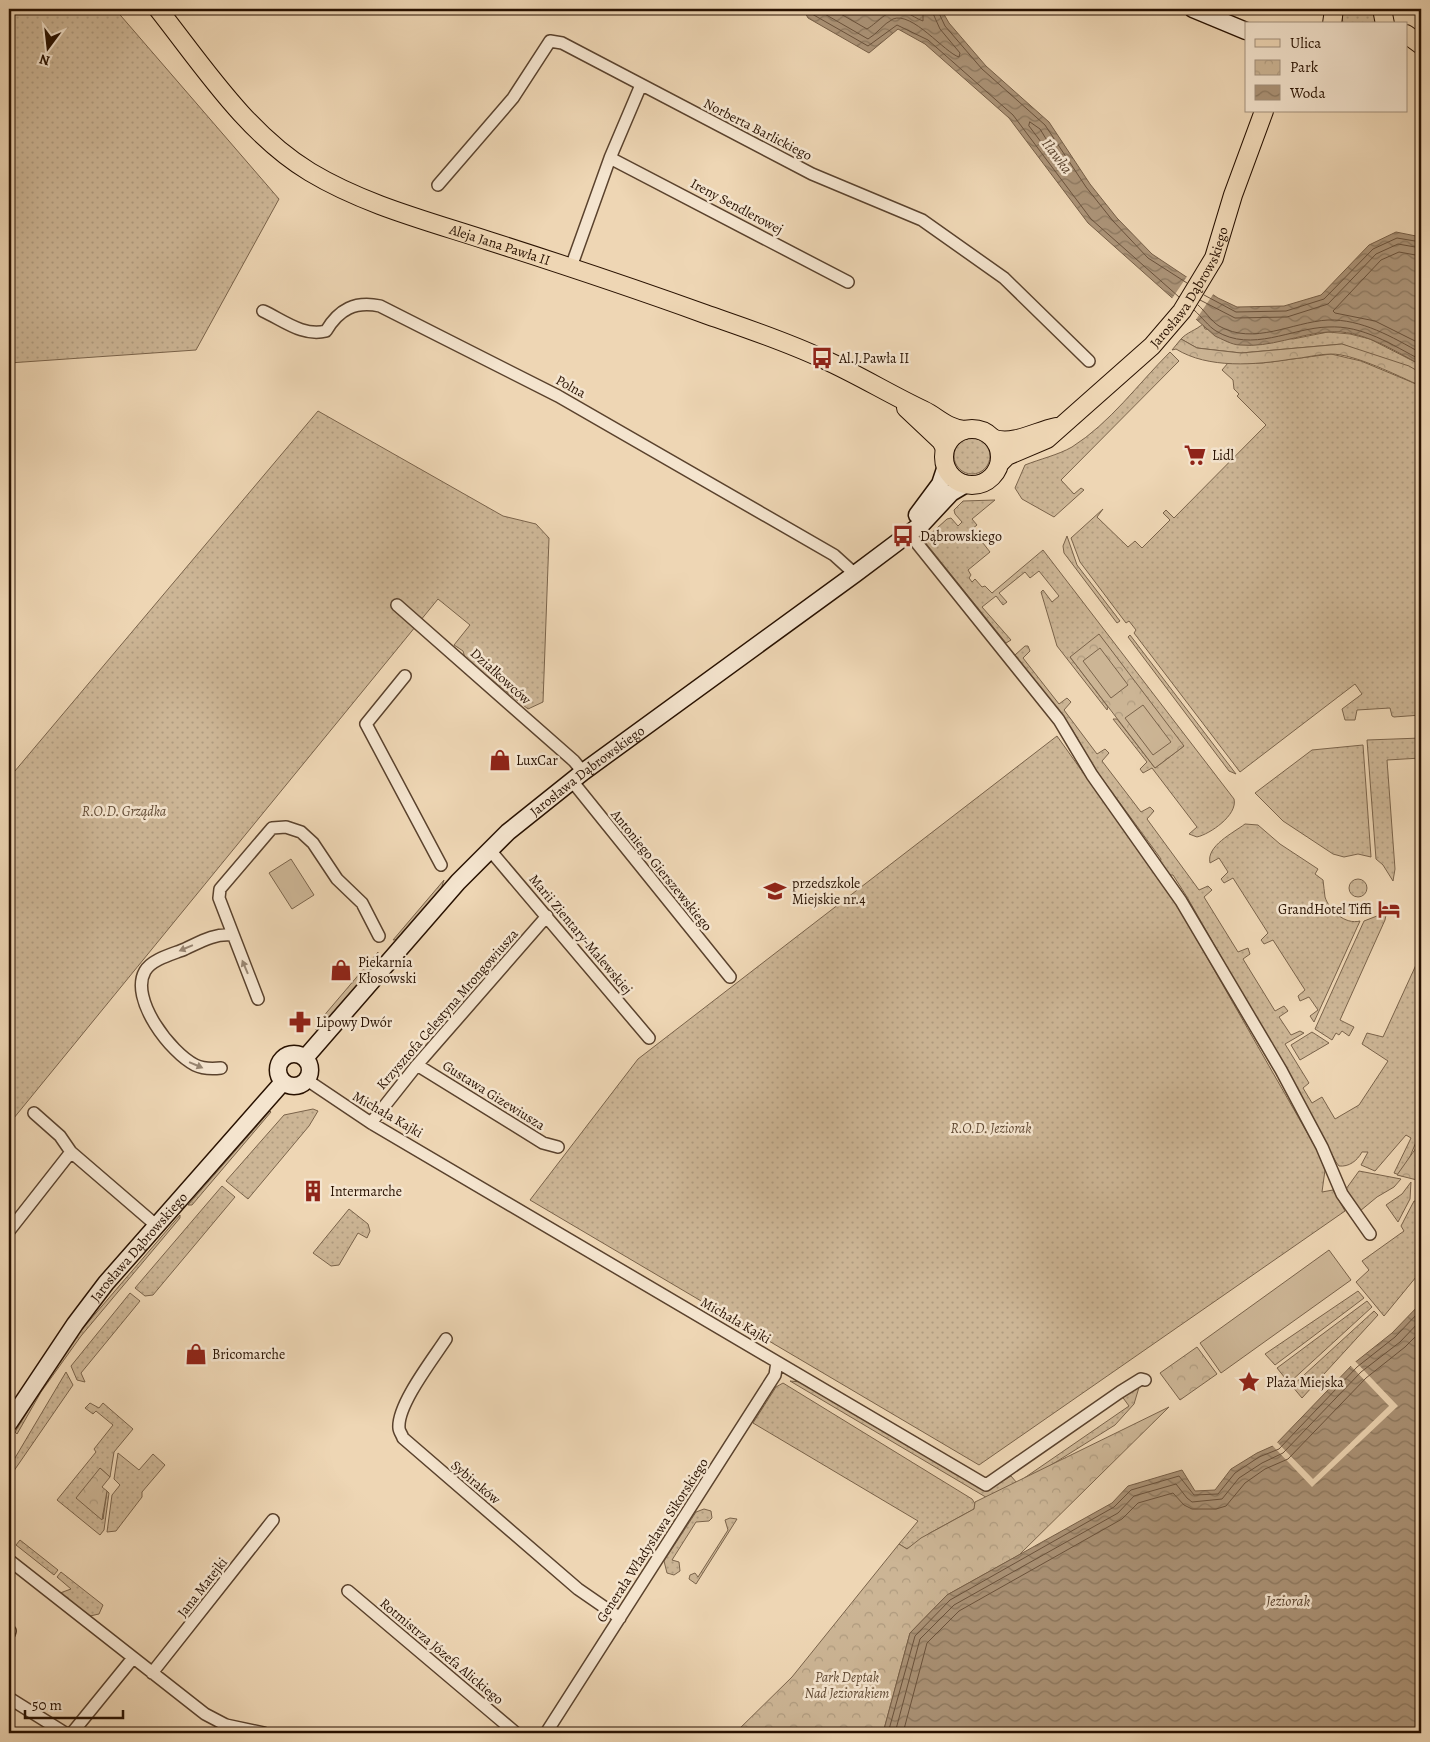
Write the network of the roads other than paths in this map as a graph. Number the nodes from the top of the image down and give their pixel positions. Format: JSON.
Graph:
{"nodes":[{"id":1,"x":158,"y":9,"type":"edge"},
{"id":2,"x":1193,"y":9,"type":"edge"},
{"id":3,"x":1334,"y":9,"type":"edge"},
{"id":4,"x":1382,"y":9,"type":"edge"},
{"id":5,"x":1332,"y":22,"type":"edge"},
{"id":6,"x":1385,"y":22,"type":"edge"},
{"id":7,"x":1245,"y":31,"type":"edge"},
{"id":8,"x":1408,"y":36,"type":"edge"},
{"id":9,"x":1408,"y":47,"type":"edge"},
{"id":10,"x":1421,"y":47,"type":"edge"},
{"id":11,"x":641,"y":85,"type":"junction"},
{"id":12,"x":1264,"y":112,"type":"edge"},
{"id":13,"x":610,"y":158,"type":"junction"},
{"id":14,"x":438,"y":185,"type":"dead end"},
{"id":15,"x":571,"y":267,"type":"junction"},
{"id":16,"x":848,"y":282,"type":"dead end"},
{"id":17,"x":263,"y":311,"type":"dead end"},
{"id":18,"x":1090,"y":361,"type":"dead end"},
{"id":19,"x":896,"y":398,"type":"junction"},
{"id":20,"x":1059,"y":426,"type":"junction"},
{"id":21,"x":964,"y":430,"type":"junction"},
{"id":22,"x":994,"y":439,"type":"junction"},
{"id":23,"x":945,"y":448,"type":"junction"},
{"id":24,"x":1000,"y":463,"type":"junction"},
{"id":25,"x":946,"y":466,"type":"junction"},
{"id":26,"x":966,"y":484,"type":"junction"},
{"id":27,"x":910,"y":531,"type":"junction"},
{"id":28,"x":855,"y":574,"type":"junction"},
{"id":29,"x":397,"y":605,"type":"dead end"},
{"id":30,"x":405,"y":676,"type":"dead end"},
{"id":31,"x":577,"y":777,"type":"junction"},
{"id":32,"x":489,"y":849,"type":"junction"},
{"id":33,"x":441,"y":865,"type":"dead end"},
{"id":34,"x":547,"y":916,"type":"junction"},
{"id":35,"x":232,"y":935,"type":"junction"},
{"id":36,"x":379,"y":936,"type":"dead end"},
{"id":37,"x":730,"y":977,"type":"dead end"},
{"id":38,"x":258,"y":998,"type":"dead end"},
{"id":39,"x":649,"y":1038,"type":"dead end"},
{"id":40,"x":305,"y":1058,"type":"junction"},
{"id":41,"x":417,"y":1065,"type":"junction"},
{"id":42,"x":221,"y":1068,"type":"dead end"},
{"id":43,"x":307,"y":1080,"type":"junction"},
{"id":44,"x":283,"y":1082,"type":"junction"},
{"id":45,"x":34,"y":1113,"type":"dead end"},
{"id":46,"x":371,"y":1123,"type":"junction"},
{"id":47,"x":558,"y":1147,"type":"dead end"},
{"id":48,"x":71,"y":1152,"type":"junction"},
{"id":49,"x":157,"y":1226,"type":"junction"},
{"id":50,"x":9,"y":1231,"type":"edge"},
{"id":51,"x":1370,"y":1234,"type":"dead end"},
{"id":52,"x":446,"y":1339,"type":"dead end"},
{"id":53,"x":777,"y":1362,"type":"junction"},
{"id":54,"x":1145,"y":1380,"type":"dead end"},
{"id":55,"x":9,"y":1423,"type":"edge"},
{"id":56,"x":273,"y":1520,"type":"dead end"},
{"id":57,"x":9,"y":1560,"type":"edge"},
{"id":58,"x":348,"y":1591,"type":"dead end"},
{"id":59,"x":620,"y":1618,"type":"junction"},
{"id":60,"x":134,"y":1658,"type":"junction"},
{"id":61,"x":152,"y":1673,"type":"junction"},
{"id":62,"x":9,"y":1698,"type":"edge"},
{"id":63,"x":225,"y":1729,"type":"edge"},
{"id":64,"x":65,"y":1733,"type":"edge"},
{"id":65,"x":72,"y":1733,"type":"edge"},
{"id":66,"x":264,"y":1733,"type":"edge"},
{"id":67,"x":516,"y":1733,"type":"edge"},
{"id":68,"x":546,"y":1733,"type":"edge"}],
"edges":[{"from":1,"to":15,"type":"main road","name":"Aleja Jana Pawła II"},
{"from":2,"to":7,"type":"street"},
{"from":3,"to":5,"type":"main road"},
{"from":4,"to":6,"type":"main road"},
{"from":8,"to":10,"type":"main road"},
{"from":9,"to":10,"type":"main road"},
{"from":11,"to":13,"type":"street"},
{"from":11,"to":14,"type":"street","name":"Norberta Barlickiego"},
{"from":11,"to":18,"type":"street","name":"Norberta Barlickiego"},
{"from":12,"to":20,"type":"main road","name":"Jarosława Dąbrowskiego"},
{"from":13,"to":15,"type":"street"},
{"from":13,"to":16,"type":"street","name":"Ireny Sendlerowej"},
{"from":15,"to":19,"type":"main road","name":"Aleja Jana Pawła II"},
{"from":17,"to":28,"type":"street","name":"Polna"},
{"from":19,"to":21,"type":"main road","name":"Aleja Jana Pawła II"},
{"from":19,"to":23,"type":"main road","name":"Aleja Jana Pawła II"},
{"from":20,"to":22,"type":"main road","name":"Jarosława Dąbrowskiego"},
{"from":20,"to":24,"type":"main road","name":"Jarosława Dąbrowskiego"},
{"from":21,"to":22,"type":"main road"},
{"from":21,"to":23,"type":"main road"},
{"from":22,"to":24,"type":"main road"},
{"from":23,"to":25,"type":"main road"},
{"from":24,"to":26,"type":"main road"},
{"from":25,"to":26,"type":"main road"},
{"from":25,"to":27,"type":"street","name":"Jarosława Dąbrowskiego"},
{"from":26,"to":27,"type":"street","name":"Jarosława Dąbrowskiego"},
{"from":27,"to":28,"type":"street","name":"Jarosława Dąbrowskiego"},
{"from":27,"to":51,"type":"street"},
{"from":28,"to":31,"type":"street","name":"Jarosława Dąbrowskiego"},
{"from":29,"to":31,"type":"street","name":"Działkowców"},
{"from":30,"to":33,"type":"street"},
{"from":31,"to":32,"type":"street","name":"Jarosława Dąbrowskiego"},
{"from":31,"to":37,"type":"street","name":"Antoniego Gierszewskiego"},
{"from":32,"to":34,"type":"street","name":"Marii Zientary-Malewskiej"},
{"from":32,"to":40,"type":"street","name":"Jarosława Dąbrowskiego"},
{"from":34,"to":39,"type":"street","name":"Marii Zientary-Malewskiej"},
{"from":34,"to":41,"type":"street","name":"Krzysztofa Celestyna Mrongowiusza"},
{"from":35,"to":36,"type":"street"},
{"from":38,"to":35,"type":"street","one_way":true},
{"from":35,"to":42,"type":"street","one_way":true},
{"from":40,"to":43,"type":"street"},
{"from":40,"to":44,"type":"street"},
{"from":41,"to":46,"type":"street","name":"Krzysztofa Celestyna Mrongowiusza"},
{"from":41,"to":47,"type":"street","name":"Gustawa Gizewiusza"},
{"from":43,"to":44,"type":"street"},
{"from":43,"to":46,"type":"street","name":"Michała Kajki"},
{"from":44,"to":49,"type":"street","name":"Jarosława Dąbrowskiego"},
{"from":45,"to":48,"type":"street"},
{"from":46,"to":53,"type":"street","name":"Michała Kajki"},
{"from":48,"to":49,"type":"street"},
{"from":48,"to":50,"type":"street"},
{"from":49,"to":55,"type":"street","name":"Jarosława Dąbrowskiego"},
{"from":52,"to":59,"type":"street","name":"Sybiraków"},
{"from":53,"to":54,"type":"street","name":"Michała Kajki"},
{"from":53,"to":59,"type":"street","name":"Generała Władysława Sikorskiego"},
{"from":56,"to":61,"type":"street","name":"Jana Matejki"},
{"from":57,"to":60,"type":"street"},
{"from":58,"to":67,"type":"street","name":"Rotmistrza Józefa Alickiego"},
{"from":59,"to":68,"type":"street","name":"Generała Władysława Sikorskiego"},
{"from":60,"to":61,"type":"street"},
{"from":60,"to":65,"type":"street"},
{"from":61,"to":63,"type":"street"},
{"from":62,"to":64,"type":"street"},
{"from":63,"to":66,"type":"street"}]}
